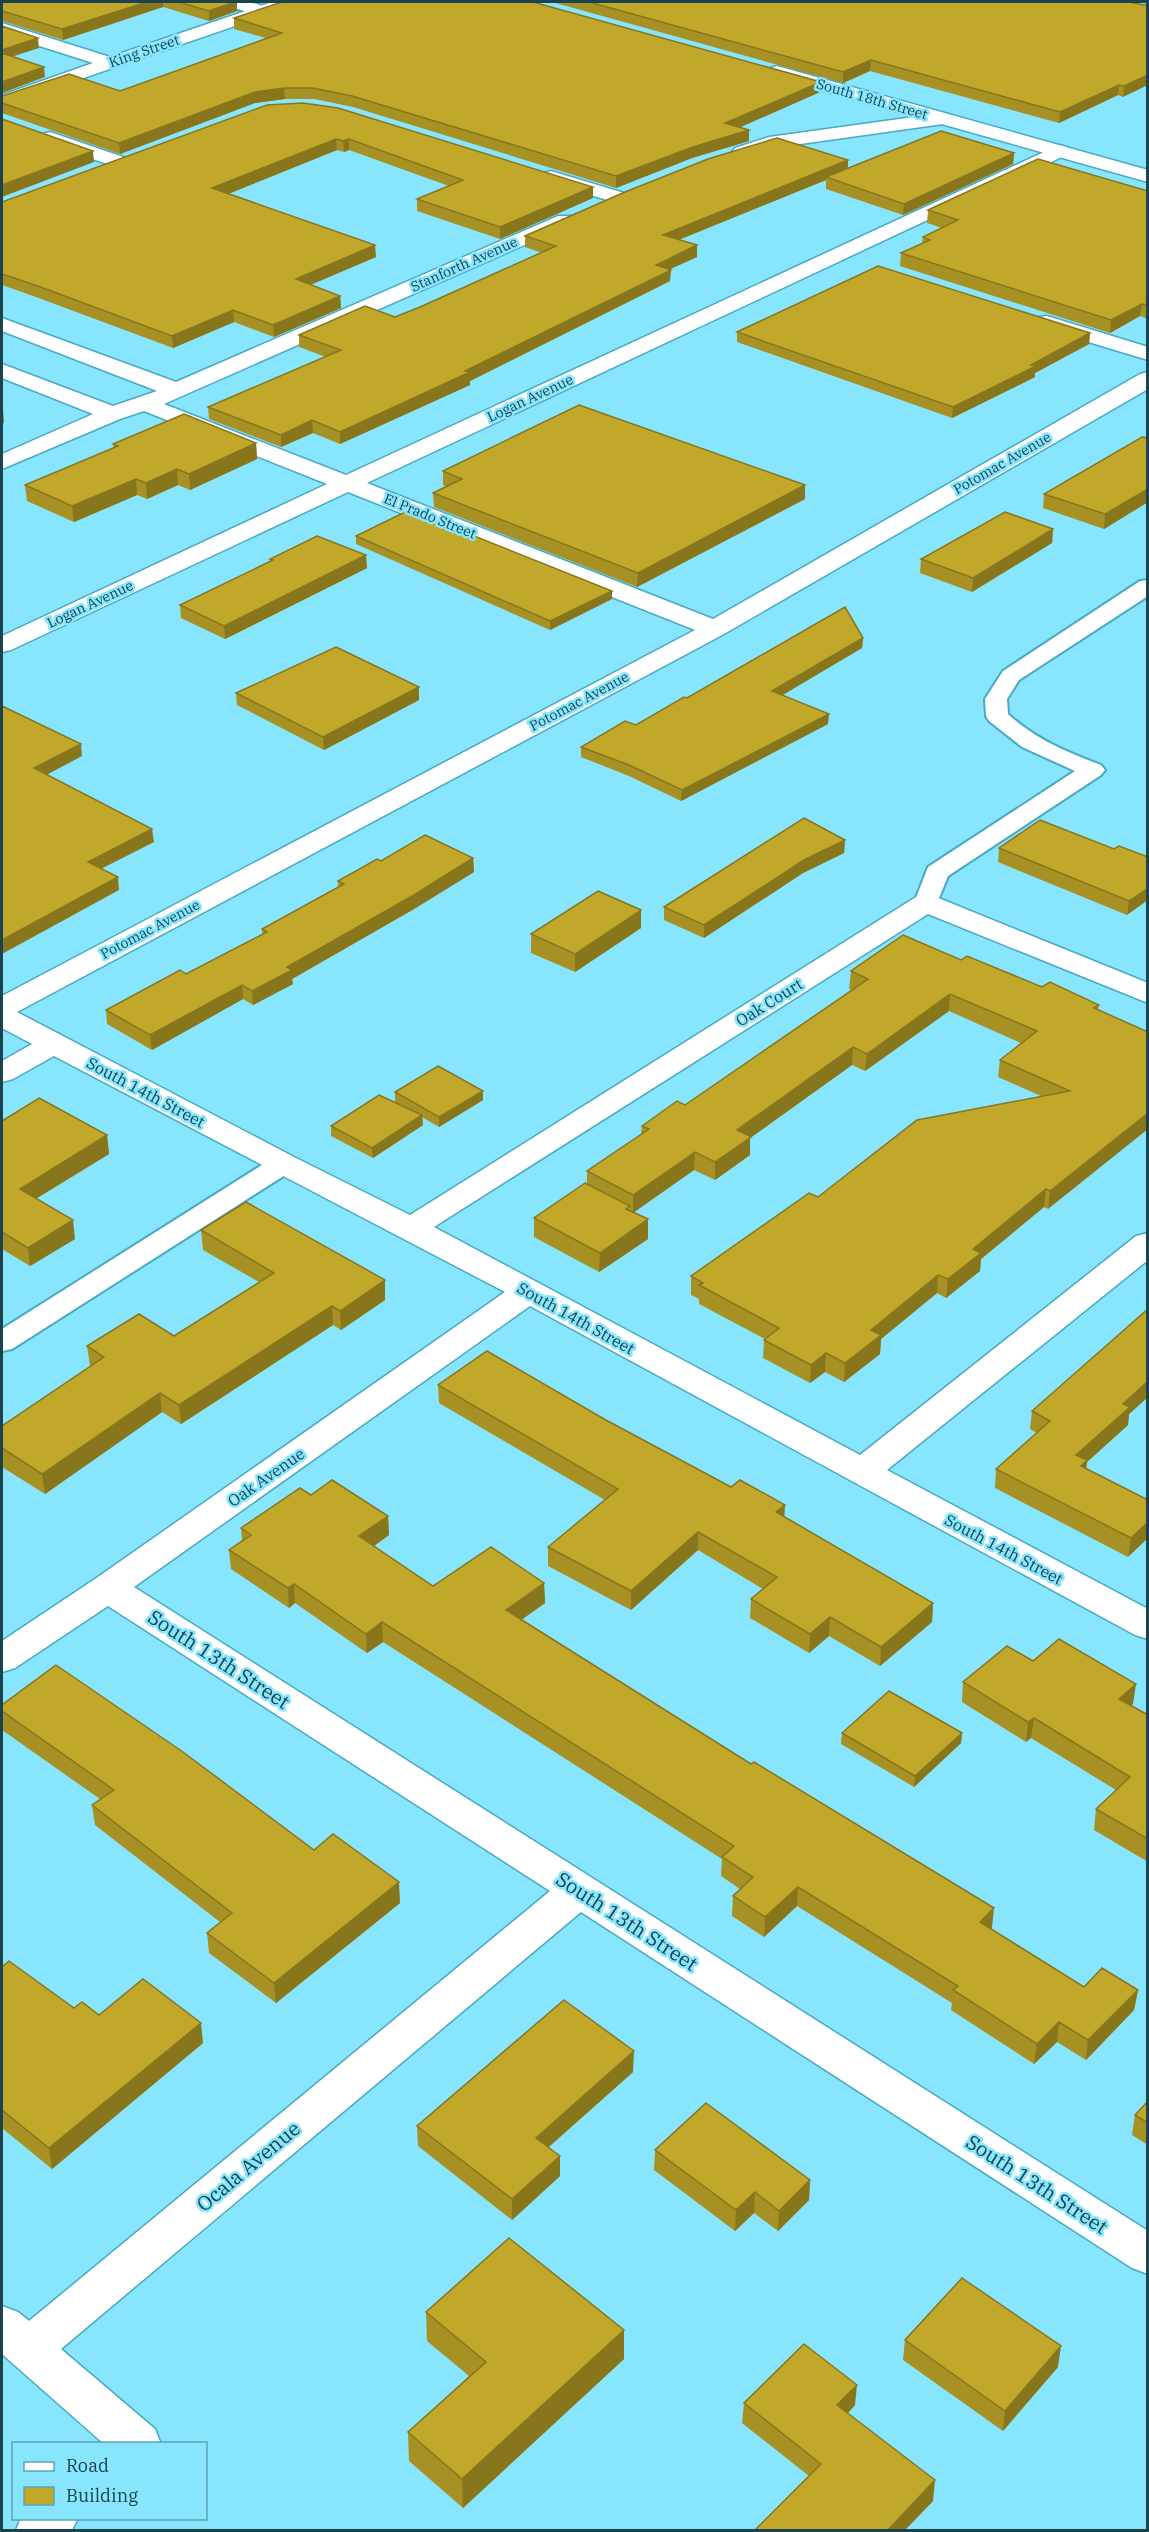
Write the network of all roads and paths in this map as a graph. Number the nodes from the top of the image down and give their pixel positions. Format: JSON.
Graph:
{"nodes":[{"id":1,"x":230,"y":2,"type":"edge"},
{"id":2,"x":287,"y":2,"type":"edge"},
{"id":3,"x":261,"y":11,"type":"junction"},
{"id":4,"x":2,"y":28,"type":"edge"},
{"id":5,"x":110,"y":63,"type":"junction"},
{"id":6,"x":763,"y":68,"type":"edge"},
{"id":7,"x":2,"y":101,"type":"edge"},
{"id":8,"x":943,"y":119,"type":"junction"},
{"id":9,"x":32,"y":132,"type":"edge"},
{"id":10,"x":1059,"y":151,"type":"junction"},
{"id":11,"x":141,"y":154,"type":"edge"},
{"id":12,"x":723,"y":157,"type":"edge"},
{"id":13,"x":119,"y":162,"type":"junction"},
{"id":14,"x":94,"y":171,"type":"edge"},
{"id":15,"x":537,"y":172,"type":"edge"},
{"id":16,"x":1148,"y":176,"type":"edge"},
{"id":17,"x":638,"y":189,"type":"edge"},
{"id":18,"x":617,"y":197,"type":"junction"},
{"id":19,"x":837,"y":255,"type":"junction"},
{"id":20,"x":870,"y":266,"type":"dead end"},
{"id":21,"x":1026,"y":315,"type":"edge"},
{"id":22,"x":2,"y":324,"type":"edge"},
{"id":23,"x":1148,"y":354,"type":"edge"},
{"id":24,"x":2,"y":370,"type":"edge"},
{"id":25,"x":1148,"y":379,"type":"edge"},
{"id":26,"x":176,"y":390,"type":"junction"},
{"id":27,"x":146,"y":404,"type":"junction"},
{"id":28,"x":112,"y":414,"type":"junction"},
{"id":29,"x":2,"y":462,"type":"edge"},
{"id":30,"x":348,"y":483,"type":"junction"},
{"id":31,"x":1148,"y":586,"type":"edge"},
{"id":32,"x":715,"y":629,"type":"junction"},
{"id":33,"x":2,"y":645,"type":"edge"},
{"id":34,"x":926,"y":903,"type":"junction"},
{"id":35,"x":1148,"y":994,"type":"edge"},
{"id":36,"x":2,"y":1008,"type":"edge"},
{"id":37,"x":2,"y":1016,"type":"edge"},
{"id":38,"x":53,"y":1044,"type":"junction"},
{"id":39,"x":2,"y":1073,"type":"edge"},
{"id":40,"x":283,"y":1164,"type":"junction"},
{"id":41,"x":411,"y":1228,"type":"junction"},
{"id":42,"x":1148,"y":1243,"type":"edge"},
{"id":43,"x":528,"y":1292,"type":"junction"},
{"id":44,"x":2,"y":1342,"type":"edge"},
{"id":45,"x":861,"y":1473,"type":"junction"},
{"id":46,"x":108,"y":1587,"type":"junction"},
{"id":47,"x":1148,"y":1626,"type":"edge"},
{"id":48,"x":2,"y":1659,"type":"edge"},
{"id":49,"x":579,"y":1890,"type":"junction"},
{"id":50,"x":1148,"y":2255,"type":"edge"},
{"id":51,"x":15,"y":2338,"type":"edge"},
{"id":52,"x":136,"y":2442,"type":"edge"},
{"id":53,"x":52,"y":2520,"type":"edge"},
{"id":54,"x":40,"y":2530,"type":"edge"}],
"edges":[{"from":1,"to":3,"type":"lane"},
{"from":2,"to":3,"type":"street","name":"King Street"},
{"from":3,"to":5,"type":"street","name":"King Street"},
{"from":4,"to":5,"type":"street"},
{"from":5,"to":7,"type":"street","name":"King Street"},
{"from":6,"to":8,"type":"street","name":"South 18th Street"},
{"from":8,"to":10,"type":"street","name":"South 18th Street"},
{"from":8,"to":12,"type":"street"},
{"from":9,"to":13,"type":"street"},
{"from":10,"to":16,"type":"street","name":"South 18th Street"},
{"from":10,"to":19,"type":"street","name":"Logan Avenue"},
{"from":11,"to":13,"type":"street"},
{"from":13,"to":14,"type":"street"},
{"from":15,"to":18,"type":"street"},
{"from":17,"to":18,"type":"street","name":"Stanforth Avenue"},
{"from":18,"to":26,"type":"street","name":"Stanforth Avenue"},
{"from":19,"to":20,"type":"street"},
{"from":19,"to":30,"type":"street","name":"Logan Avenue"},
{"from":21,"to":23,"type":"street"},
{"from":22,"to":26,"type":"street"},
{"from":24,"to":28,"type":"street"},
{"from":25,"to":32,"type":"street","name":"Potomac Avenue"},
{"from":26,"to":27,"type":"street","name":"Stanforth Avenue"},
{"from":27,"to":28,"type":"street","name":"Stanforth Avenue"},
{"from":27,"to":30,"type":"street","name":"El Prado Street"},
{"from":28,"to":29,"type":"street","name":"Stanforth Avenue"},
{"from":30,"to":32,"type":"street","name":"El Prado Street"},
{"from":30,"to":33,"type":"street","name":"Logan Avenue"},
{"from":31,"to":34,"type":"lane"},
{"from":32,"to":36,"type":"street","name":"Potomac Avenue"},
{"from":34,"to":35,"type":"street"},
{"from":34,"to":41,"type":"street","name":"Oak Court"},
{"from":37,"to":38,"type":"street","name":"South 14th Street"},
{"from":38,"to":39,"type":"street"},
{"from":38,"to":40,"type":"street","name":"South 14th Street"},
{"from":40,"to":41,"type":"street","name":"South 14th Street"},
{"from":40,"to":44,"type":"lane"},
{"from":41,"to":43,"type":"street","name":"South 14th Street"},
{"from":42,"to":45,"type":"street"},
{"from":43,"to":45,"type":"street","name":"South 14th Street"},
{"from":43,"to":46,"type":"street","name":"Oak Avenue"},
{"from":45,"to":47,"type":"street","name":"South 14th Street"},
{"from":46,"to":48,"type":"street","name":"Oak Avenue"},
{"from":46,"to":49,"type":"street","name":"South 13th Street"},
{"from":49,"to":50,"type":"street","name":"South 13th Street"},
{"from":49,"to":51,"type":"street","name":"Ocala Avenue"},
{"from":51,"to":52,"type":"street","name":"Ocala Avenue"},
{"from":53,"to":54,"type":"street"}]}
